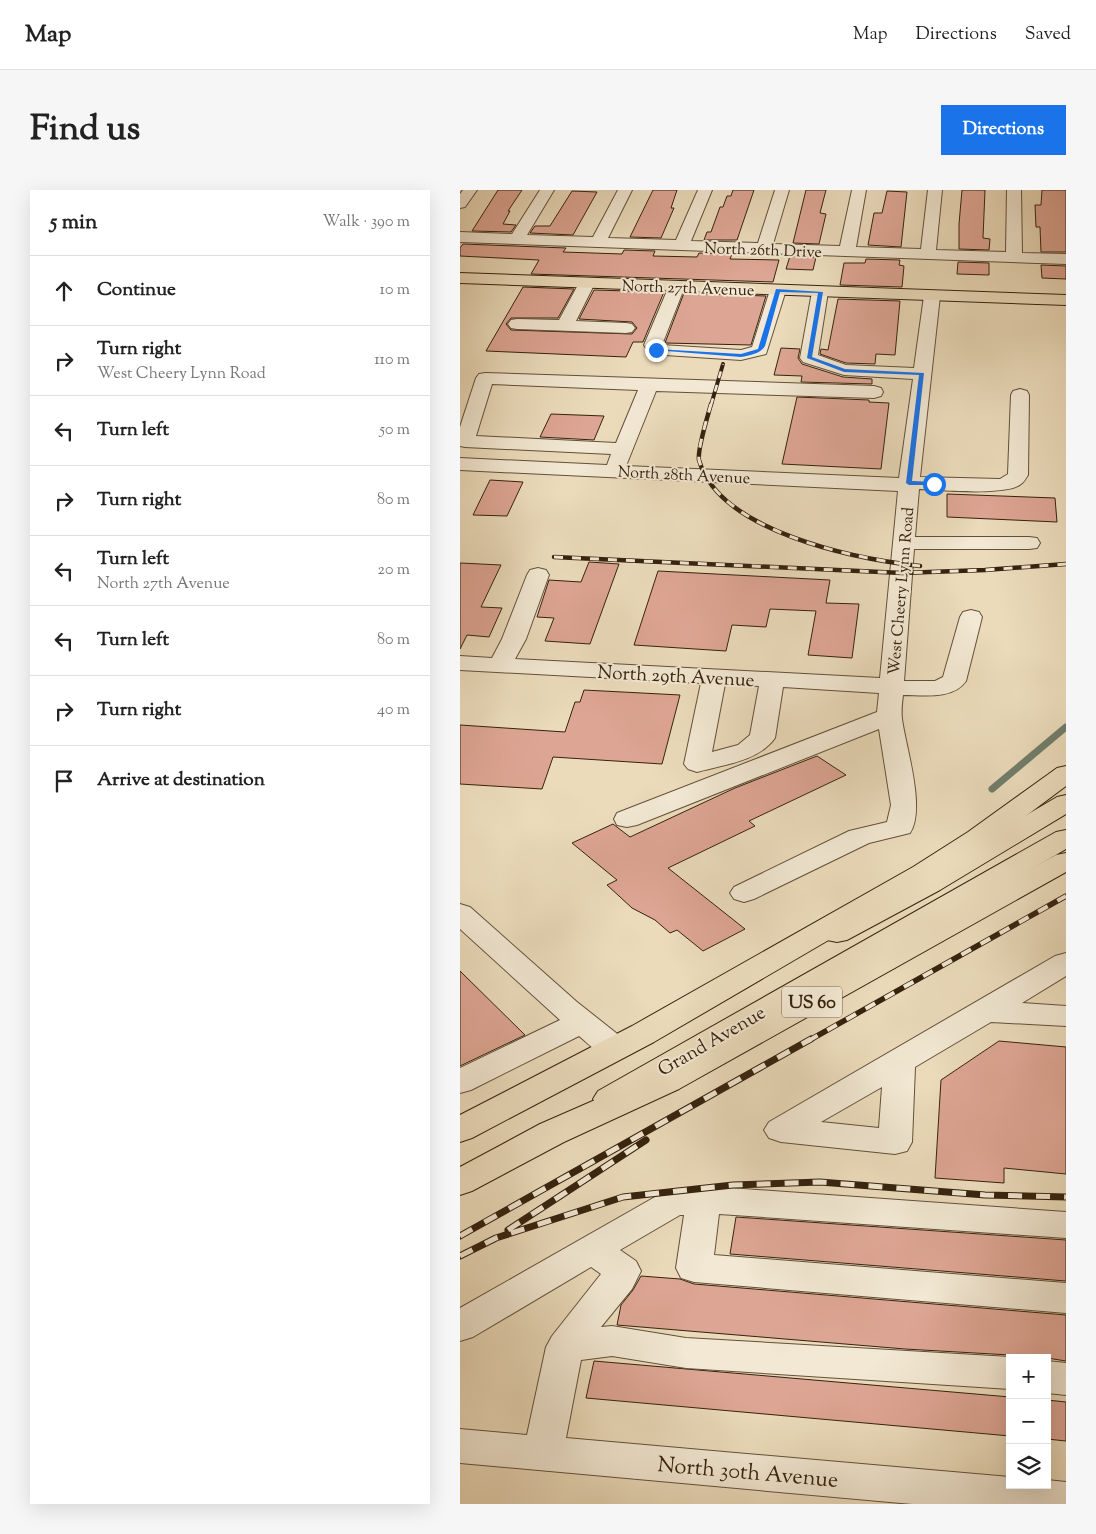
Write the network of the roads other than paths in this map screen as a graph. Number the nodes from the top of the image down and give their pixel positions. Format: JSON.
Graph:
{"nodes":[{"id":1,"x":470,"y":190,"type":"edge"},
{"id":2,"x":547,"y":190,"type":"edge"},
{"id":3,"x":625,"y":190,"type":"edge"},
{"id":4,"x":705,"y":190,"type":"edge"},
{"id":5,"x":782,"y":190,"type":"edge"},
{"id":6,"x":859,"y":190,"type":"edge"},
{"id":7,"x":935,"y":190,"type":"edge"},
{"id":8,"x":1014,"y":190,"type":"edge"},
{"id":9,"x":460,"y":204,"type":"edge"},
{"id":10,"x":460,"y":237,"type":"edge"},
{"id":11,"x":517,"y":239,"type":"junction"},
{"id":12,"x":598,"y":242,"type":"junction"},
{"id":13,"x":681,"y":246,"type":"junction"},
{"id":14,"x":764,"y":249,"type":"junction"},
{"id":15,"x":847,"y":252,"type":"junction"},
{"id":16,"x":928,"y":254,"type":"junction"},
{"id":17,"x":1014,"y":258,"type":"junction"},
{"id":18,"x":1066,"y":259,"type":"edge"},
{"id":19,"x":460,"y":278,"type":"edge"},
{"id":20,"x":588,"y":283,"type":"junction"},
{"id":21,"x":677,"y":286,"type":"junction"},
{"id":22,"x":820,"y":292,"type":"junction"},
{"id":23,"x":776,"y":294,"type":"junction"},
{"id":24,"x":932,"y":296,"type":"junction"},
{"id":25,"x":1066,"y":300,"type":"edge"},
{"id":26,"x":517,"y":324,"type":"dead end"},
{"id":27,"x":565,"y":326,"type":"junction"},
{"id":28,"x":626,"y":328,"type":"dead end"},
{"id":29,"x":922,"y":374,"type":"junction"},
{"id":30,"x":649,"y":385,"type":"junction"},
{"id":31,"x":874,"y":392,"type":"dead end"},
{"id":32,"x":1020,"y":395,"type":"dead end"},
{"id":33,"x":623,"y":449,"type":"junction"},
{"id":34,"x":460,"y":464,"type":"edge"},
{"id":35,"x":614,"y":471,"type":"junction"},
{"id":36,"x":909,"y":484,"type":"junction"},
{"id":37,"x":904,"y":544,"type":"junction"},
{"id":38,"x":1029,"y":544,"type":"dead end"},
{"id":39,"x":538,"y":576,"type":"dead end"},
{"id":40,"x":971,"y":617,"type":"dead end"},
{"id":41,"x":460,"y":663,"type":"edge"},
{"id":42,"x":500,"y":666,"type":"junction"},
{"id":43,"x":714,"y":677,"type":"junction"},
{"id":44,"x":772,"y":680,"type":"junction"},
{"id":45,"x":892,"y":687,"type":"junction"},
{"id":46,"x":889,"y":716,"type":"junction"},
{"id":47,"x":697,"y":764,"type":"junction"},
{"id":48,"x":1066,"y":774,"type":"edge"},
{"id":49,"x":722,"y":783,"type":"junction"},
{"id":50,"x":1066,"y":802,"type":"edge"},
{"id":51,"x":626,"y":819,"type":"dead end"},
{"id":52,"x":1066,"y":838,"type":"edge"},
{"id":53,"x":1066,"y":862,"type":"edge"},
{"id":54,"x":744,"y":893,"type":"dead end"},
{"id":55,"x":460,"y":913,"type":"edge"},
{"id":56,"x":1066,"y":963,"type":"edge"},
{"id":57,"x":988,"y":1011,"type":"junction"},
{"id":58,"x":1066,"y":1016,"type":"edge"},
{"id":59,"x":582,"y":1022,"type":"junction"},
{"id":60,"x":643,"y":1034,"type":"junction"},
{"id":61,"x":614,"y":1048,"type":"junction"},
{"id":62,"x":899,"y":1062,"type":"dead end"},
{"id":63,"x":460,"y":1082,"type":"edge"},
{"id":64,"x":460,"y":1130,"type":"edge"},
{"id":65,"x":552,"y":1133,"type":"junction"},
{"id":66,"x":460,"y":1182,"type":"edge"},
{"id":67,"x":703,"y":1202,"type":"junction"},
{"id":68,"x":1066,"y":1225,"type":"edge"},
{"id":69,"x":593,"y":1249,"type":"junction"},
{"id":70,"x":1066,"y":1298,"type":"edge"},
{"id":71,"x":460,"y":1326,"type":"edge"},
{"id":72,"x":564,"y":1347,"type":"junction"},
{"id":73,"x":1006,"y":1373,"type":"edge"},
{"id":74,"x":1051,"y":1377,"type":"edge"},
{"id":75,"x":1066,"y":1379,"type":"edge"},
{"id":76,"x":460,"y":1446,"type":"edge"},
{"id":77,"x":543,"y":1453,"type":"junction"},
{"id":78,"x":855,"y":1492,"type":"edge"},
{"id":79,"x":1066,"y":1500,"type":"edge"}],
"edges":[{"from":1,"to":9,"type":"street"},
{"from":2,"to":11,"type":"street"},
{"from":3,"to":12,"type":"street"},
{"from":4,"to":13,"type":"street"},
{"from":5,"to":14,"type":"street"},
{"from":6,"to":15,"type":"street"},
{"from":7,"to":16,"type":"street"},
{"from":8,"to":17,"type":"street"},
{"from":10,"to":11,"type":"street","name":"North 26th Drive"},
{"from":11,"to":12,"type":"street","name":"North 26th Drive"},
{"from":12,"to":13,"type":"street","name":"North 26th Drive"},
{"from":13,"to":14,"type":"street","name":"North 26th Drive"},
{"from":14,"to":15,"type":"street","name":"North 26th Drive"},
{"from":15,"to":16,"type":"street","name":"North 26th Drive"},
{"from":16,"to":17,"type":"street","name":"North 26th Drive"},
{"from":17,"to":18,"type":"street","name":"North 26th Drive"},
{"from":19,"to":20,"type":"main road","name":"North 27th Avenue"},
{"from":20,"to":21,"type":"main road","name":"North 27th Avenue"},
{"from":20,"to":27,"type":"street"},
{"from":21,"to":23,"type":"main road","name":"North 27th Avenue"},
{"from":21,"to":23,"type":"street"},
{"from":22,"to":23,"type":"main road","name":"North 27th Avenue"},
{"from":22,"to":24,"type":"main road","name":"North 27th Avenue"},
{"from":22,"to":29,"type":"street"},
{"from":24,"to":25,"type":"main road","name":"North 27th Avenue"},
{"from":24,"to":29,"type":"street","name":"West Cheery Lynn Road"},
{"from":26,"to":27,"type":"street"},
{"from":27,"to":28,"type":"street"},
{"from":29,"to":36,"type":"street","name":"West Cheery Lynn Road"},
{"from":30,"to":31,"type":"street"},
{"from":30,"to":33,"type":"street"},
{"from":30,"to":33,"type":"street"},
{"from":32,"to":36,"type":"street","name":"North 28th Avenue"},
{"from":33,"to":35,"type":"street"},
{"from":34,"to":35,"type":"street","name":"North 28th Avenue"},
{"from":35,"to":36,"type":"street","name":"North 28th Avenue"},
{"from":36,"to":37,"type":"street","name":"West Cheery Lynn Road"},
{"from":37,"to":38,"type":"street"},
{"from":37,"to":45,"type":"street","name":"West Cheery Lynn Road"},
{"from":39,"to":42,"type":"street"},
{"from":40,"to":45,"type":"street","name":"North 29th Avenue"},
{"from":41,"to":42,"type":"street","name":"North 29th Avenue"},
{"from":42,"to":43,"type":"street","name":"North 29th Avenue"},
{"from":43,"to":44,"type":"street","name":"North 29th Avenue"},
{"from":43,"to":47,"type":"street"},
{"from":44,"to":45,"type":"street","name":"North 29th Avenue"},
{"from":44,"to":47,"type":"street"},
{"from":45,"to":46,"type":"street","name":"West Cheery Lynn Road"},
{"from":46,"to":49,"type":"street"},
{"from":46,"to":54,"type":"street","name":"West Cheery Lynn Road"},
{"from":47,"to":49,"type":"street"},
{"from":48,"to":60,"type":"main road"},
{"from":49,"to":51,"type":"street"},
{"from":50,"to":60,"type":"main road","name":"Grand Avenue"},
{"from":52,"to":65,"type":"main road","name":"Grand Avenue"},
{"from":53,"to":65,"type":"main road","number":"US 60"},
{"from":55,"to":59,"type":"street"},
{"from":56,"to":57,"type":"street"},
{"from":57,"to":58,"type":"street"},
{"from":57,"to":62,"type":"street"},
{"from":59,"to":61,"type":"street"},
{"from":59,"to":63,"type":"street"},
{"from":60,"to":61,"type":"main road","name":"Grand Avenue"},
{"from":61,"to":64,"type":"main road","name":"Grand Avenue"},
{"from":65,"to":66,"type":"main road","name":"Grand Avenue","number":"US 60"},
{"from":67,"to":68,"type":"street"},
{"from":67,"to":69,"type":"street"},
{"from":67,"to":70,"type":"street"},
{"from":69,"to":71,"type":"street"},
{"from":69,"to":72,"type":"street"},
{"from":72,"to":73,"type":"street"},
{"from":72,"to":77,"type":"street"},
{"from":74,"to":75,"type":"street"},
{"from":76,"to":77,"type":"street","name":"North 30th Avenue"},
{"from":77,"to":78,"type":"street","name":"North 30th Avenue"},
{"from":78,"to":79,"type":"street","name":"North 30th Avenue"}]}
